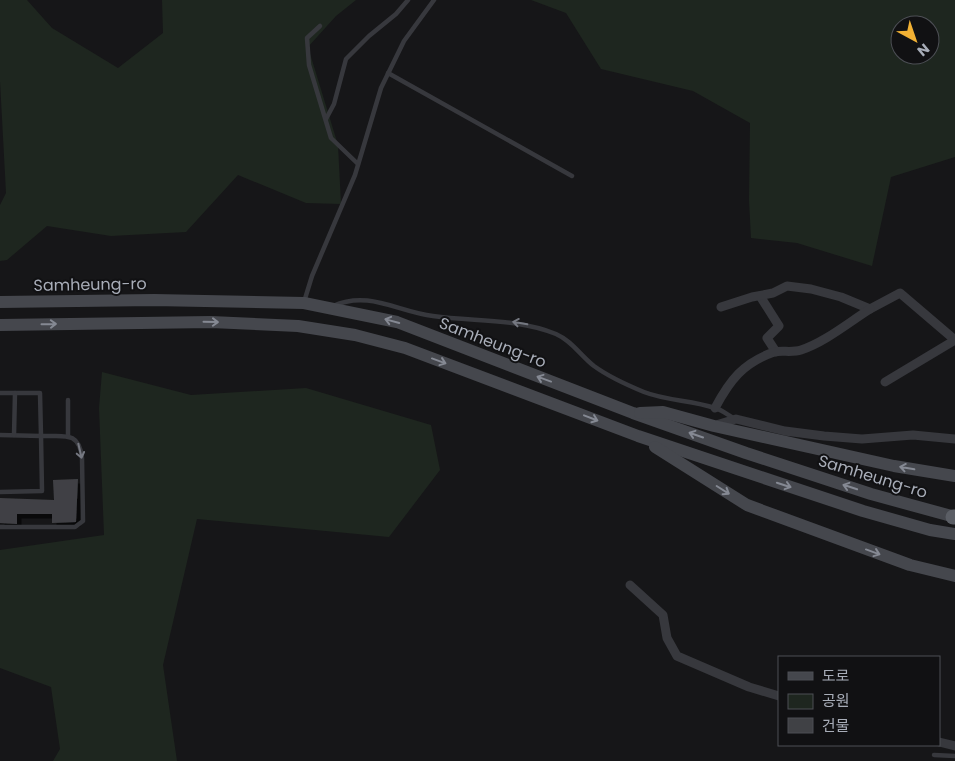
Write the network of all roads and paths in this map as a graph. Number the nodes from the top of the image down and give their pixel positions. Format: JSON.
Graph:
{"nodes":[{"id":1,"x":408,"y":0,"type":"edge"},
{"id":2,"x":434,"y":0,"type":"edge"},
{"id":3,"x":320,"y":26,"type":"dead end"},
{"id":4,"x":388,"y":73,"type":"junction"},
{"id":5,"x":326,"y":119,"type":"junction"},
{"id":6,"x":358,"y":164,"type":"junction"},
{"id":7,"x":572,"y":176,"type":"dead end"},
{"id":8,"x":760,"y":296,"type":"junction"},
{"id":9,"x":0,"y":302,"type":"edge"},
{"id":10,"x":304,"y":303,"type":"junction"},
{"id":11,"x":330,"y":307,"type":"junction"},
{"id":12,"x":721,"y":307,"type":"dead end"},
{"id":13,"x":870,"y":308,"type":"junction"},
{"id":14,"x":0,"y":325,"type":"edge"},
{"id":15,"x":955,"y":340,"type":"edge"},
{"id":16,"x":776,"y":352,"type":"junction"},
{"id":17,"x":886,"y":382,"type":"dead end"},
{"id":18,"x":0,"y":393,"type":"edge"},
{"id":19,"x":15,"y":393,"type":"junction"},
{"id":20,"x":68,"y":400,"type":"dead end"},
{"id":21,"x":715,"y":408,"type":"junction"},
{"id":22,"x":633,"y":413,"type":"junction"},
{"id":23,"x":736,"y":419,"type":"junction"},
{"id":24,"x":714,"y":426,"type":"junction"},
{"id":25,"x":0,"y":435,"type":"edge"},
{"id":26,"x":14,"y":435,"type":"junction"},
{"id":27,"x":40,"y":436,"type":"junction"},
{"id":28,"x":638,"y":436,"type":"junction"},
{"id":29,"x":68,"y":437,"type":"junction"},
{"id":30,"x":955,"y":439,"type":"edge"},
{"id":31,"x":955,"y":476,"type":"edge"},
{"id":32,"x":0,"y":492,"type":"edge"},
{"id":33,"x":954,"y":517,"type":"edge"},
{"id":34,"x":0,"y":528,"type":"edge"},
{"id":35,"x":930,"y":530,"type":"junction"},
{"id":36,"x":955,"y":534,"type":"edge"},
{"id":37,"x":955,"y":539,"type":"edge"},
{"id":38,"x":955,"y":576,"type":"edge"},
{"id":39,"x":630,"y":585,"type":"dead end"},
{"id":40,"x":778,"y":696,"type":"edge"},
{"id":41,"x":940,"y":742,"type":"edge"},
{"id":42,"x":955,"y":746,"type":"edge"},
{"id":43,"x":934,"y":755,"type":"dead end"},
{"id":44,"x":955,"y":756,"type":"edge"}],
"edges":[{"from":1,"to":5,"type":"lane"},
{"from":2,"to":4,"type":"lane"},
{"from":3,"to":5,"type":"lane"},
{"from":4,"to":6,"type":"lane"},
{"from":4,"to":7,"type":"lane"},
{"from":5,"to":6,"type":"lane"},
{"from":6,"to":10,"type":"lane"},
{"from":8,"to":12,"type":"street"},
{"from":8,"to":13,"type":"street"},
{"from":8,"to":16,"type":"street"},
{"from":9,"to":10,"type":"main road","name":"Samheung-ro"},
{"from":10,"to":11,"type":"main road","name":"Samheung-ro"},
{"from":21,"to":11,"type":"lane","one_way":true},
{"from":22,"to":11,"type":"main road","name":"Samheung-ro","one_way":true},
{"from":13,"to":15,"type":"street"},
{"from":13,"to":16,"type":"street"},
{"from":14,"to":28,"type":"main road","one_way":true},
{"from":15,"to":17,"type":"street"},
{"from":16,"to":21,"type":"street"},
{"from":18,"to":19,"type":"lane"},
{"from":19,"to":26,"type":"lane"},
{"from":19,"to":27,"type":"lane"},
{"from":20,"to":29,"type":"lane"},
{"from":21,"to":23,"type":"lane"},
{"from":22,"to":24,"type":"main road"},
{"from":33,"to":22,"type":"main road","name":"Samheung-ro","one_way":true},
{"from":23,"to":24,"type":"street"},
{"from":23,"to":30,"type":"street"},
{"from":31,"to":24,"type":"main road","one_way":true},
{"from":25,"to":26,"type":"lane"},
{"from":26,"to":27,"type":"lane"},
{"from":27,"to":29,"type":"lane"},
{"from":27,"to":32,"type":"lane"},
{"from":28,"to":35,"type":"main road","one_way":true},
{"from":28,"to":38,"type":"main road","one_way":true},
{"from":29,"to":34,"type":"lane","one_way":true},
{"from":35,"to":36,"type":"main road"},
{"from":35,"to":37,"type":"main road"},
{"from":39,"to":40,"type":"street"},
{"from":41,"to":42,"type":"street"},
{"from":43,"to":44,"type":"lane"}]}
